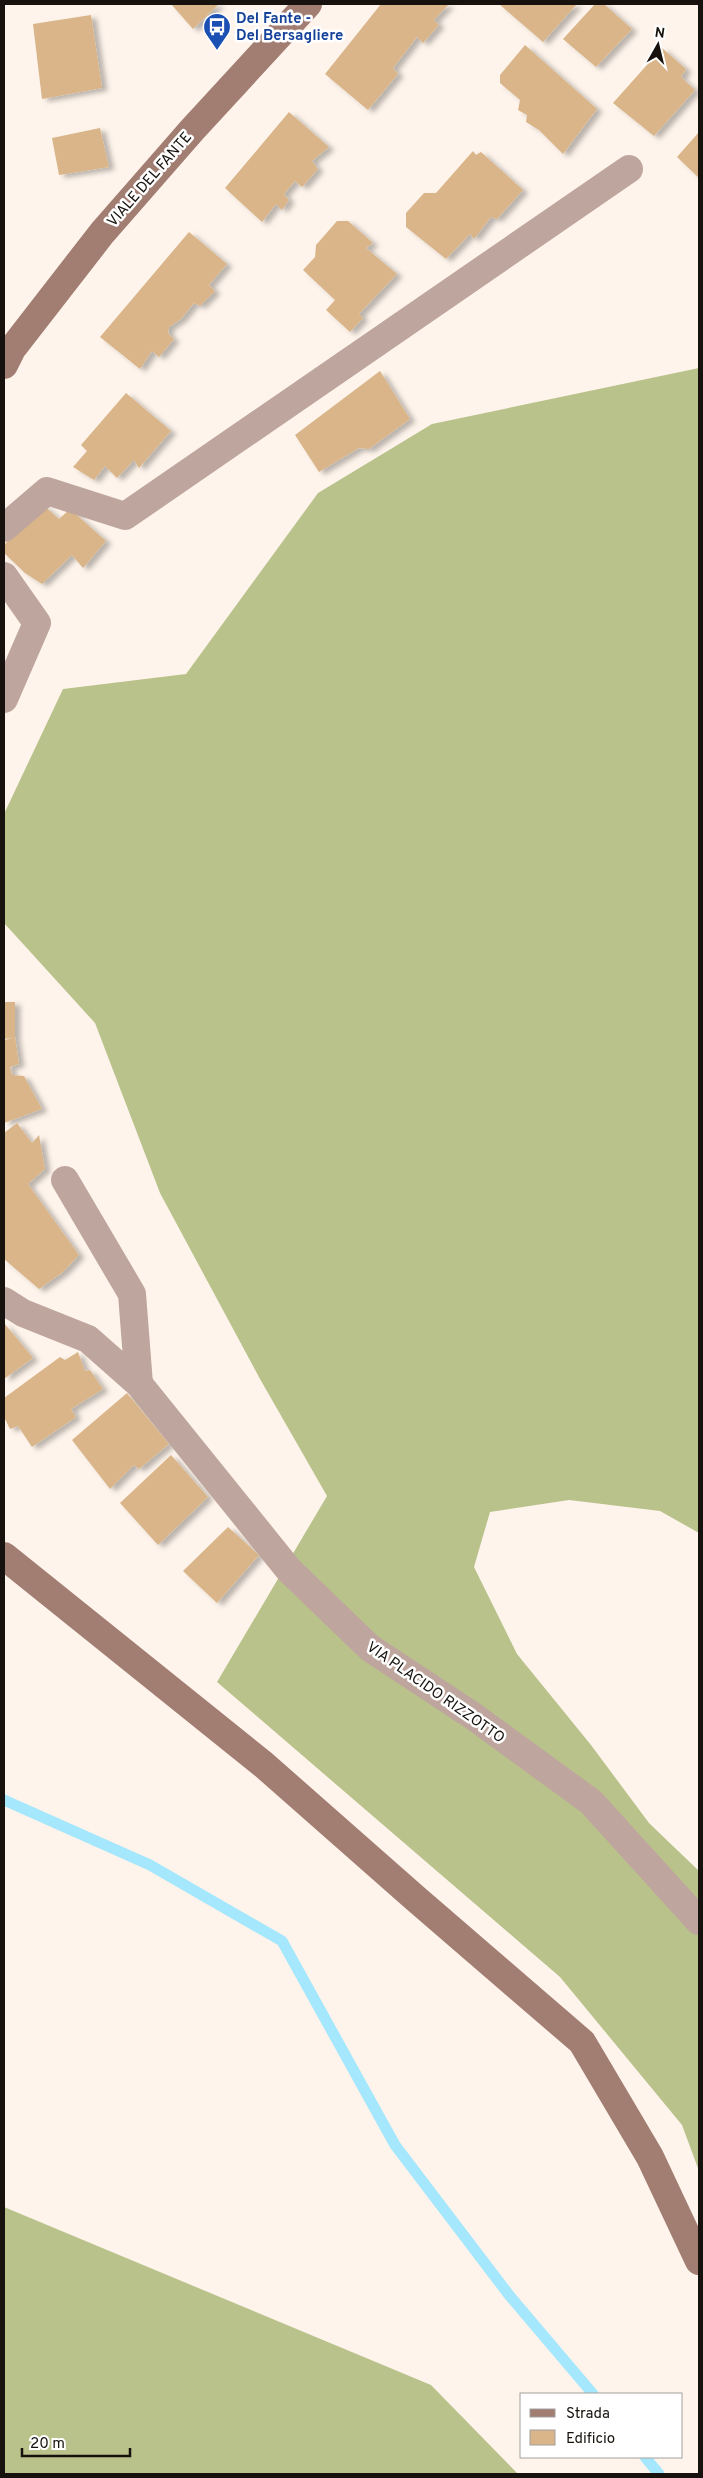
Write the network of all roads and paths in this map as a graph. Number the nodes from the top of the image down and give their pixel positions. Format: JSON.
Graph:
{"nodes":[{"id":1,"x":308,"y":4,"type":"edge"},
{"id":2,"x":629,"y":169,"type":"dead end"},
{"id":3,"x":4,"y":365,"type":"edge"},
{"id":4,"x":4,"y":528,"type":"edge"},
{"id":5,"x":4,"y":576,"type":"edge"},
{"id":6,"x":4,"y":699,"type":"edge"},
{"id":7,"x":64,"y":1180,"type":"dead end"},
{"id":8,"x":4,"y":1301,"type":"edge"},
{"id":9,"x":139,"y":1384,"type":"junction"},
{"id":10,"x":4,"y":1556,"type":"edge"},
{"id":11,"x":699,"y":1921,"type":"edge"},
{"id":12,"x":699,"y":2261,"type":"edge"}],
"edges":[{"from":1,"to":3,"type":"main road","name":"VIALE DEL FANTE"},
{"from":2,"to":4,"type":"street"},
{"from":5,"to":6,"type":"street"},
{"from":7,"to":9,"type":"street"},
{"from":8,"to":9,"type":"street","name":"VIA PLACIDO RIZZOTTO"},
{"from":9,"to":11,"type":"street","name":"VIA PLACIDO RIZZOTTO"},
{"from":10,"to":12,"type":"main road"}]}
